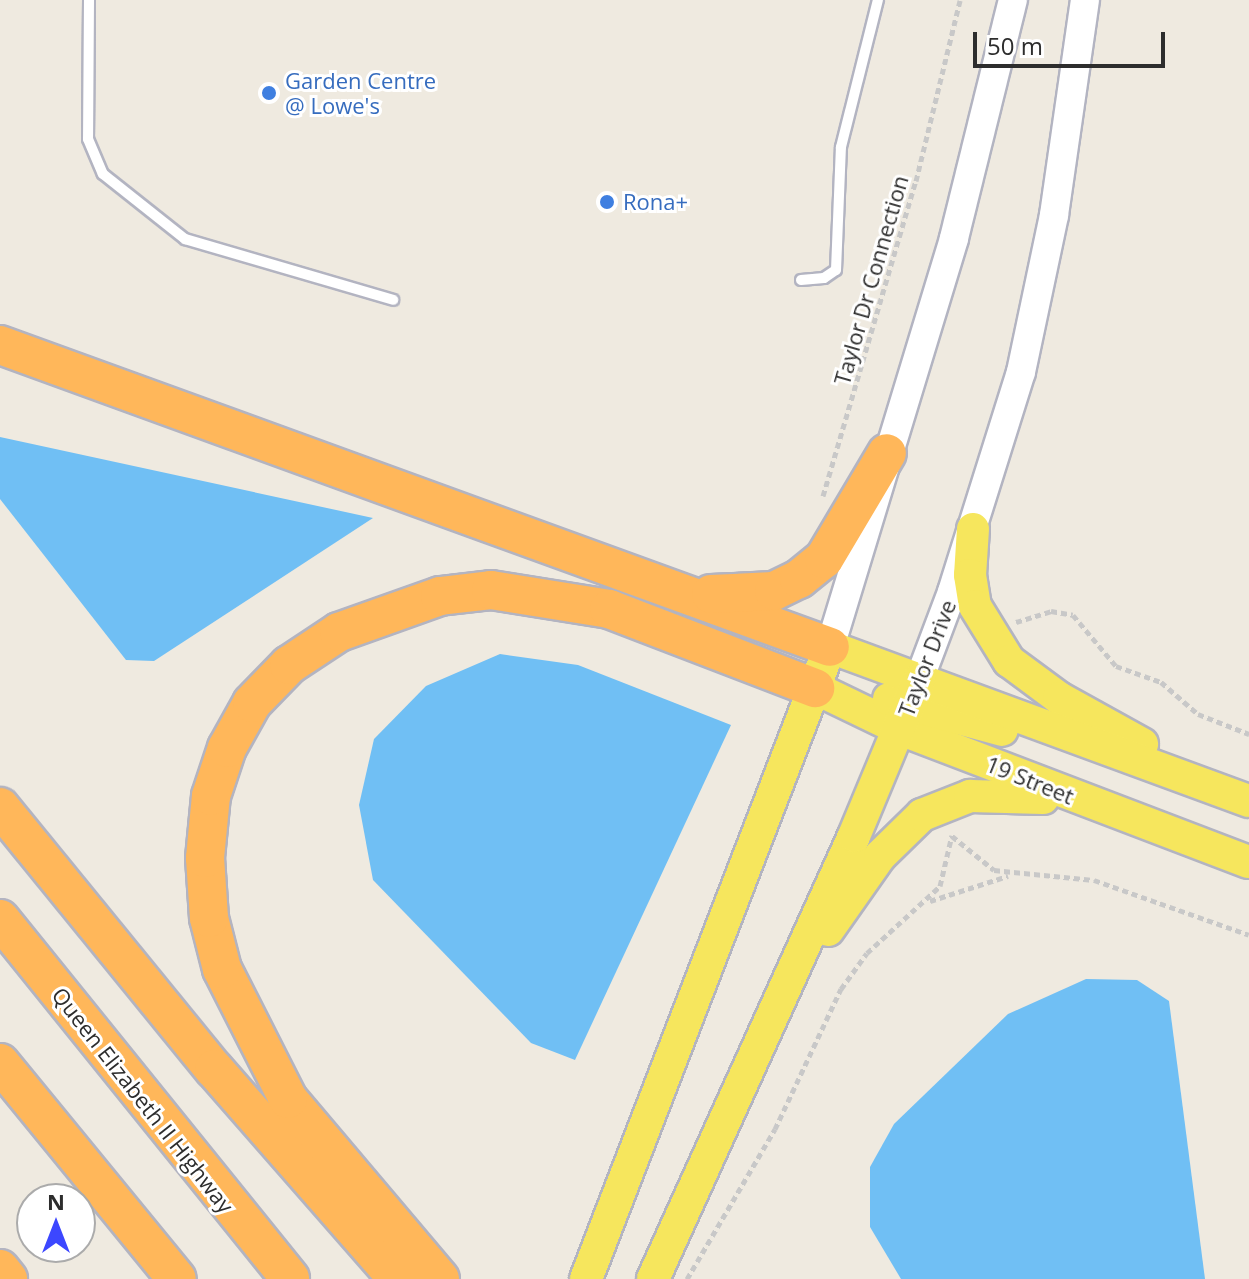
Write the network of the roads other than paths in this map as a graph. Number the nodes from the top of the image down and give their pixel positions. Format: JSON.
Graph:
{"nodes":[{"id":1,"x":89,"y":0,"type":"edge"},
{"id":2,"x":878,"y":0,"type":"edge"},
{"id":3,"x":1013,"y":0,"type":"edge"},
{"id":4,"x":1085,"y":0,"type":"edge"},
{"id":5,"x":801,"y":280,"type":"dead end"},
{"id":6,"x":393,"y":300,"type":"dead end"},
{"id":7,"x":0,"y":345,"type":"edge"},
{"id":8,"x":887,"y":453,"type":"junction"},
{"id":9,"x":973,"y":529,"type":"junction"},
{"id":10,"x":684,"y":593,"type":"junction"},
{"id":11,"x":830,"y":647,"type":"junction"},
{"id":12,"x":815,"y":688,"type":"junction"},
{"id":13,"x":909,"y":704,"type":"junction"},
{"id":14,"x":1241,"y":799,"type":"edge"},
{"id":15,"x":1086,"y":803,"type":"junction"},
{"id":16,"x":0,"y":807,"type":"edge"},
{"id":17,"x":1249,"y":862,"type":"edge"},
{"id":18,"x":0,"y":919,"type":"edge"},
{"id":19,"x":765,"y":1031,"type":"junction"},
{"id":20,"x":0,"y":1063,"type":"edge"},
{"id":21,"x":0,"y":1269,"type":"edge"},
{"id":22,"x":8,"y":1279,"type":"edge"},
{"id":23,"x":177,"y":1279,"type":"edge"},
{"id":24,"x":290,"y":1279,"type":"edge"},
{"id":25,"x":398,"y":1279,"type":"edge"},
{"id":26,"x":440,"y":1279,"type":"edge"},
{"id":27,"x":586,"y":1279,"type":"edge"},
{"id":28,"x":653,"y":1279,"type":"edge"}],
"edges":[{"from":1,"to":6,"type":"lane"},
{"from":2,"to":5,"type":"lane"},
{"from":3,"to":8,"type":"main road"},
{"from":4,"to":9,"type":"main road","name":"Taylor Drive"},
{"from":7,"to":10,"type":"highway"},
{"from":8,"to":10,"type":"highway"},
{"from":8,"to":11,"type":"main road"},
{"from":9,"to":13,"type":"main road","name":"Taylor Drive"},
{"from":9,"to":14,"type":"main road"},
{"from":10,"to":11,"type":"highway"},
{"from":11,"to":12,"type":"main road"},
{"from":11,"to":13,"type":"main road","name":"19 Street"},
{"from":12,"to":13,"type":"main road","name":"19 Street"},
{"from":12,"to":26,"type":"highway"},
{"from":12,"to":27,"type":"main road"},
{"from":13,"to":14,"type":"main road","name":"19 Street"},
{"from":13,"to":15,"type":"main road","name":"19 Street"},
{"from":13,"to":19,"type":"main road","name":"Taylor Drive"},
{"from":15,"to":17,"type":"main road","name":"19 Street"},
{"from":15,"to":19,"type":"main road"},
{"from":16,"to":25,"type":"highway"},
{"from":18,"to":24,"type":"highway","name":"Queen Elizabeth II Highway"},
{"from":19,"to":28,"type":"main road","name":"Taylor Drive"},
{"from":20,"to":23,"type":"highway"},
{"from":21,"to":22,"type":"highway"}]}
